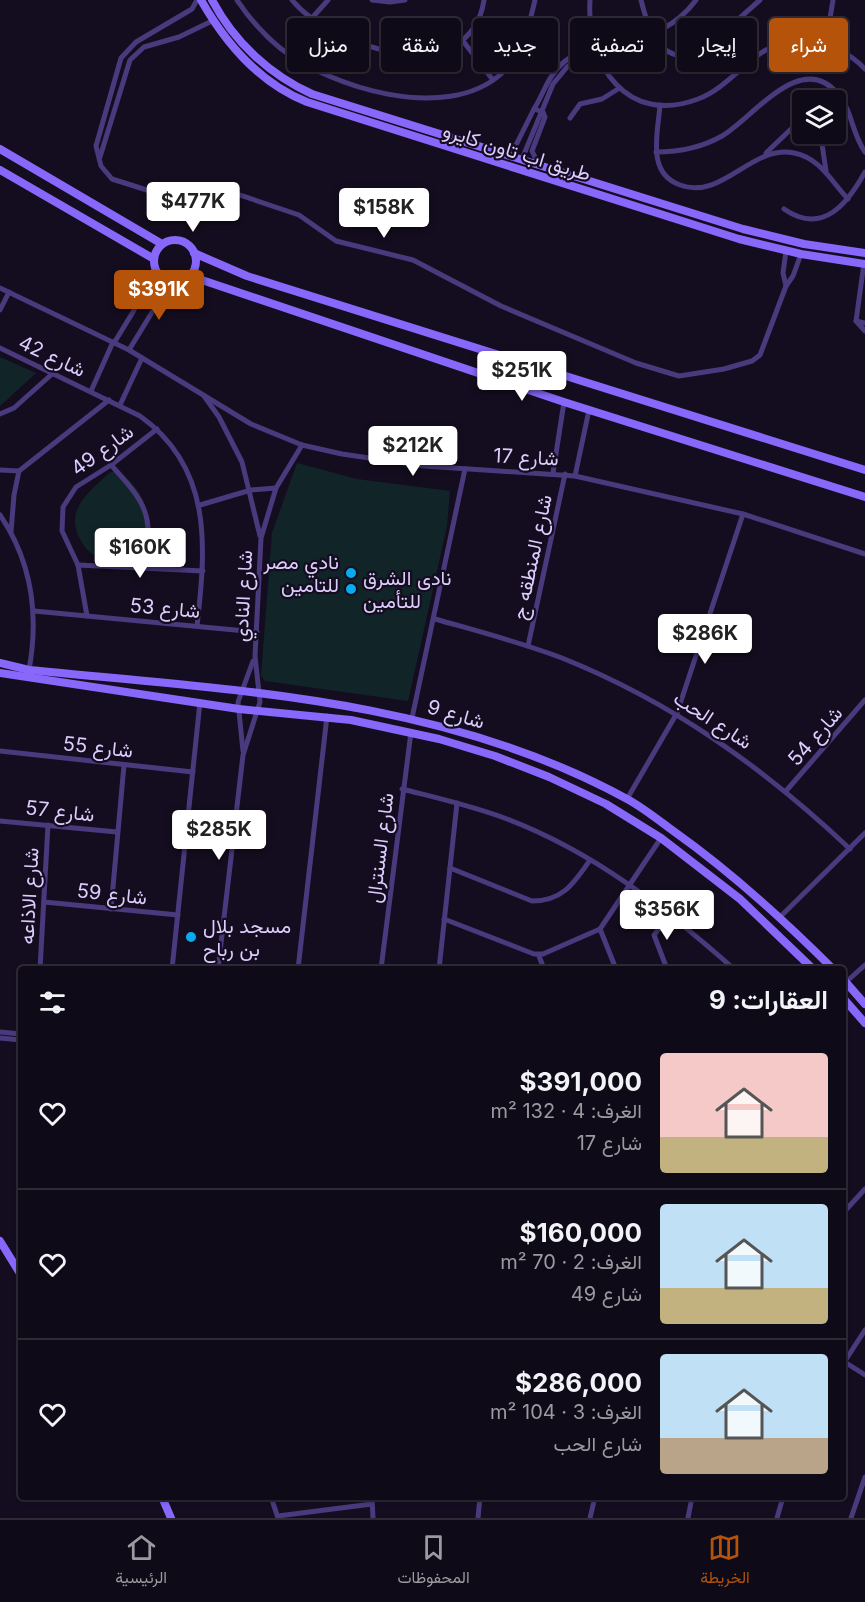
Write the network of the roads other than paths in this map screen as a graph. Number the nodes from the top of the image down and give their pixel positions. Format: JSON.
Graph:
{"nodes":[{"id":1,"x":199,"y":0,"type":"edge"},
{"id":2,"x":212,"y":0,"type":"edge"},
{"id":3,"x":237,"y":0,"type":"edge"},
{"id":4,"x":292,"y":0,"type":"edge"},
{"id":5,"x":328,"y":0,"type":"edge"},
{"id":6,"x":372,"y":0,"type":"edge"},
{"id":7,"x":405,"y":0,"type":"edge"},
{"id":8,"x":484,"y":0,"type":"edge"},
{"id":9,"x":535,"y":0,"type":"edge"},
{"id":10,"x":590,"y":0,"type":"edge"},
{"id":11,"x":641,"y":0,"type":"edge"},
{"id":12,"x":696,"y":0,"type":"edge"},
{"id":13,"x":760,"y":0,"type":"edge"},
{"id":14,"x":833,"y":0,"type":"edge"},
{"id":15,"x":309,"y":18,"type":"edge"},
{"id":16,"x":311,"y":18,"type":"edge"},
{"id":17,"x":592,"y":18,"type":"edge"},
{"id":18,"x":648,"y":18,"type":"edge"},
{"id":19,"x":830,"y":18,"type":"edge"},
{"id":20,"x":212,"y":21,"type":"junction"},
{"id":21,"x":163,"y":27,"type":"junction"},
{"id":22,"x":665,"y":27,"type":"edge"},
{"id":23,"x":170,"y":40,"type":"junction"},
{"id":24,"x":463,"y":41,"type":"junction"},
{"id":25,"x":369,"y":44,"type":"edge"},
{"id":26,"x":769,"y":49,"type":"edge"},
{"id":27,"x":665,"y":50,"type":"edge"},
{"id":28,"x":848,"y":55,"type":"edge"},
{"id":29,"x":570,"y":59,"type":"edge"},
{"id":30,"x":570,"y":68,"type":"edge"},
{"id":31,"x":865,"y":69,"type":"edge"},
{"id":32,"x":609,"y":72,"type":"edge"},
{"id":33,"x":493,"y":80,"type":"junction"},
{"id":34,"x":618,"y":89,"type":"junction"},
{"id":35,"x":660,"y":105,"type":"junction"},
{"id":36,"x":106,"y":109,"type":"junction"},
{"id":37,"x":324,"y":109,"type":"junction"},
{"id":38,"x":534,"y":109,"type":"junction"},
{"id":39,"x":114,"y":111,"type":"junction"},
{"id":40,"x":540,"y":111,"type":"junction"},
{"id":41,"x":370,"y":112,"type":"junction"},
{"id":42,"x":570,"y":118,"type":"dead end"},
{"id":43,"x":792,"y":129,"type":"edge"},
{"id":44,"x":398,"y":132,"type":"junction"},
{"id":45,"x":443,"y":135,"type":"junction"},
{"id":46,"x":518,"y":140,"type":"junction"},
{"id":47,"x":822,"y":144,"type":"edge"},
{"id":48,"x":531,"y":145,"type":"junction"},
{"id":49,"x":0,"y":149,"type":"edge"},
{"id":50,"x":656,"y":152,"type":"junction"},
{"id":51,"x":865,"y":152,"type":"edge"},
{"id":52,"x":504,"y":154,"type":"junction"},
{"id":53,"x":764,"y":156,"type":"junction"},
{"id":54,"x":99,"y":158,"type":"junction"},
{"id":55,"x":522,"y":159,"type":"junction"},
{"id":56,"x":539,"y":164,"type":"junction"},
{"id":57,"x":0,"y":170,"type":"edge"},
{"id":58,"x":826,"y":172,"type":"junction"},
{"id":59,"x":865,"y":172,"type":"edge"},
{"id":60,"x":848,"y":199,"type":"junction"},
{"id":61,"x":784,"y":209,"type":"dead end"},
{"id":62,"x":162,"y":244,"type":"junction"},
{"id":63,"x":786,"y":251,"type":"junction"},
{"id":64,"x":194,"y":253,"type":"junction"},
{"id":65,"x":801,"y":254,"type":"junction"},
{"id":66,"x":865,"y":254,"type":"edge"},
{"id":67,"x":154,"y":263,"type":"junction"},
{"id":68,"x":865,"y":263,"type":"edge"},
{"id":69,"x":190,"y":276,"type":"junction"},
{"id":70,"x":176,"y":282,"type":"junction"},
{"id":71,"x":786,"y":286,"type":"junction"},
{"id":72,"x":0,"y":288,"type":"edge"},
{"id":73,"x":9,"y":292,"type":"junction"},
{"id":74,"x":0,"y":310,"type":"edge"},
{"id":75,"x":856,"y":321,"type":"junction"},
{"id":76,"x":865,"y":323,"type":"edge"},
{"id":77,"x":865,"y":332,"type":"edge"},
{"id":78,"x":114,"y":342,"type":"junction"},
{"id":79,"x":0,"y":348,"type":"edge"},
{"id":80,"x":129,"y":350,"type":"junction"},
{"id":81,"x":142,"y":358,"type":"junction"},
{"id":82,"x":52,"y":374,"type":"junction"},
{"id":83,"x":91,"y":391,"type":"junction"},
{"id":84,"x":200,"y":391,"type":"junction"},
{"id":85,"x":109,"y":400,"type":"junction"},
{"id":86,"x":564,"y":402,"type":"junction"},
{"id":87,"x":120,"y":405,"type":"junction"},
{"id":88,"x":589,"y":410,"type":"junction"},
{"id":89,"x":0,"y":414,"type":"edge"},
{"id":90,"x":157,"y":429,"type":"junction"},
{"id":91,"x":302,"y":445,"type":"junction"},
{"id":92,"x":111,"y":465,"type":"junction"},
{"id":93,"x":465,"y":469,"type":"junction"},
{"id":94,"x":0,"y":470,"type":"edge"},
{"id":95,"x":865,"y":470,"type":"edge"},
{"id":96,"x":19,"y":471,"type":"junction"},
{"id":97,"x":553,"y":473,"type":"junction"},
{"id":98,"x":565,"y":474,"type":"junction"},
{"id":99,"x":575,"y":476,"type":"junction"},
{"id":100,"x":276,"y":489,"type":"junction"},
{"id":101,"x":251,"y":490,"type":"junction"},
{"id":102,"x":865,"y":497,"type":"edge"},
{"id":103,"x":200,"y":505,"type":"junction"},
{"id":104,"x":743,"y":514,"type":"junction"},
{"id":105,"x":0,"y":515,"type":"edge"},
{"id":106,"x":11,"y":532,"type":"junction"},
{"id":107,"x":261,"y":538,"type":"junction"},
{"id":108,"x":865,"y":554,"type":"edge"},
{"id":109,"x":78,"y":565,"type":"junction"},
{"id":110,"x":142,"y":567,"type":"junction"},
{"id":111,"x":203,"y":571,"type":"junction"},
{"id":112,"x":34,"y":611,"type":"junction"},
{"id":113,"x":87,"y":616,"type":"junction"},
{"id":114,"x":435,"y":619,"type":"junction"},
{"id":115,"x":197,"y":627,"type":"junction"},
{"id":116,"x":257,"y":632,"type":"junction"},
{"id":117,"x":528,"y":646,"type":"junction"},
{"id":118,"x":255,"y":656,"type":"junction"},
{"id":119,"x":0,"y":663,"type":"edge"},
{"id":120,"x":28,"y":670,"type":"junction"},
{"id":121,"x":2,"y":674,"type":"edge"},
{"id":122,"x":242,"y":692,"type":"junction"},
{"id":123,"x":260,"y":694,"type":"junction"},
{"id":124,"x":865,"y":700,"type":"edge"},
{"id":125,"x":322,"y":701,"type":"junction"},
{"id":126,"x":200,"y":702,"type":"junction"},
{"id":127,"x":239,"y":709,"type":"junction"},
{"id":128,"x":257,"y":710,"type":"junction"},
{"id":129,"x":677,"y":713,"type":"junction"},
{"id":130,"x":314,"y":715,"type":"junction"},
{"id":131,"x":327,"y":717,"type":"junction"},
{"id":132,"x":412,"y":718,"type":"junction"},
{"id":133,"x":411,"y":732,"type":"junction"},
{"id":134,"x":0,"y":751,"type":"edge"},
{"id":135,"x":243,"y":755,"type":"junction"},
{"id":136,"x":124,"y":765,"type":"junction"},
{"id":137,"x":193,"y":772,"type":"junction"},
{"id":138,"x":402,"y":789,"type":"junction"},
{"id":139,"x":786,"y":791,"type":"junction"},
{"id":140,"x":627,"y":799,"type":"junction"},
{"id":141,"x":457,"y":803,"type":"junction"},
{"id":142,"x":0,"y":820,"type":"edge"},
{"id":143,"x":48,"y":825,"type":"junction"},
{"id":144,"x":117,"y":832,"type":"junction"},
{"id":145,"x":865,"y":833,"type":"edge"},
{"id":146,"x":661,"y":838,"type":"junction"},
{"id":147,"x":849,"y":849,"type":"junction"},
{"id":148,"x":590,"y":860,"type":"junction"},
{"id":149,"x":450,"y":868,"type":"junction"},
{"id":150,"x":631,"y":884,"type":"junction"},
{"id":151,"x":44,"y":902,"type":"junction"},
{"id":152,"x":111,"y":909,"type":"junction"},
{"id":153,"x":671,"y":914,"type":"junction"},
{"id":154,"x":178,"y":915,"type":"junction"},
{"id":155,"x":780,"y":917,"type":"junction"},
{"id":156,"x":444,"y":919,"type":"junction"},
{"id":157,"x":600,"y":930,"type":"junction"},
{"id":158,"x":539,"y":956,"type":"junction"},
{"id":159,"x":865,"y":965,"type":"edge"},
{"id":160,"x":40,"y":966,"type":"edge"},
{"id":161,"x":172,"y":966,"type":"edge"},
{"id":162,"x":218,"y":966,"type":"edge"},
{"id":163,"x":298,"y":966,"type":"edge"},
{"id":164,"x":381,"y":966,"type":"edge"},
{"id":165,"x":440,"y":966,"type":"edge"},
{"id":166,"x":543,"y":966,"type":"edge"},
{"id":167,"x":615,"y":966,"type":"edge"},
{"id":168,"x":666,"y":966,"type":"edge"},
{"id":169,"x":731,"y":966,"type":"edge"},
{"id":170,"x":810,"y":966,"type":"edge"},
{"id":171,"x":829,"y":966,"type":"edge"},
{"id":172,"x":846,"y":979,"type":"edge"},
{"id":173,"x":846,"y":983,"type":"edge"},
{"id":174,"x":846,"y":1001,"type":"edge"},
{"id":175,"x":865,"y":1004,"type":"edge"},
{"id":176,"x":865,"y":1023,"type":"edge"},
{"id":177,"x":0,"y":1032,"type":"edge"},
{"id":178,"x":18,"y":1034,"type":"edge"},
{"id":179,"x":0,"y":1038,"type":"edge"},
{"id":180,"x":18,"y":1040,"type":"edge"},
{"id":181,"x":865,"y":1189,"type":"edge"},
{"id":182,"x":846,"y":1210,"type":"edge"},
{"id":183,"x":0,"y":1241,"type":"edge"},
{"id":184,"x":18,"y":1270,"type":"edge"},
{"id":185,"x":865,"y":1330,"type":"edge"},
{"id":186,"x":846,"y":1358,"type":"edge"},
{"id":187,"x":846,"y":1364,"type":"edge"},
{"id":188,"x":865,"y":1375,"type":"edge"},
{"id":189,"x":865,"y":1477,"type":"edge"},
{"id":190,"x":163,"y":1500,"type":"edge"},
{"id":191,"x":272,"y":1500,"type":"edge"},
{"id":192,"x":372,"y":1500,"type":"edge"},
{"id":193,"x":480,"y":1500,"type":"edge"},
{"id":194,"x":594,"y":1500,"type":"edge"},
{"id":195,"x":691,"y":1500,"type":"edge"},
{"id":196,"x":782,"y":1500,"type":"edge"},
{"id":197,"x":372,"y":1504,"type":"junction"},
{"id":198,"x":278,"y":1517,"type":"edge"},
{"id":199,"x":171,"y":1518,"type":"edge"},
{"id":200,"x":373,"y":1518,"type":"edge"},
{"id":201,"x":478,"y":1518,"type":"edge"},
{"id":202,"x":590,"y":1518,"type":"edge"},
{"id":203,"x":688,"y":1518,"type":"edge"},
{"id":204,"x":777,"y":1518,"type":"edge"},
{"id":205,"x":851,"y":1518,"type":"edge"}],
"edges":[{"from":1,"to":20,"type":"main road","name":"طريق اب تاون كايرو"},
{"from":1,"to":21,"type":"street"},
{"from":2,"to":41,"type":"main road","name":"طريق اب تاون كايرو"},
{"from":3,"to":33,"type":"street"},
{"from":4,"to":15,"type":"street"},
{"from":5,"to":16,"type":"street"},
{"from":6,"to":7,"type":"street"},
{"from":8,"to":24,"type":"street"},
{"from":9,"to":33,"type":"street"},
{"from":10,"to":17,"type":"street"},
{"from":11,"to":18,"type":"street"},
{"from":12,"to":22,"type":"street"},
{"from":13,"to":27,"type":"street"},
{"from":14,"to":19,"type":"street"},
{"from":20,"to":23,"type":"street"},
{"from":20,"to":37,"type":"main road","name":"طريق اب تاون كايرو"},
{"from":21,"to":23,"type":"street"},
{"from":21,"to":36,"type":"street"},
{"from":23,"to":39,"type":"street"},
{"from":24,"to":25,"type":"street"},
{"from":24,"to":33,"type":"street"},
{"from":26,"to":35,"type":"street"},
{"from":28,"to":31,"type":"street"},
{"from":29,"to":38,"type":"street"},
{"from":30,"to":40,"type":"street"},
{"from":32,"to":34,"type":"street"},
{"from":34,"to":35,"type":"street"},
{"from":34,"to":42,"type":"street"},
{"from":35,"to":50,"type":"street"},
{"from":36,"to":39,"type":"street"},
{"from":36,"to":54,"type":"street"},
{"from":37,"to":41,"type":"main road"},
{"from":37,"to":44,"type":"main road","name":"طريق اب تاون كايرو"},
{"from":38,"to":40,"type":"street"},
{"from":38,"to":46,"type":"street"},
{"from":39,"to":54,"type":"street"},
{"from":40,"to":48,"type":"street"},
{"from":41,"to":45,"type":"main road","name":"طريق اب تاون كايرو"},
{"from":43,"to":53,"type":"street"},
{"from":44,"to":45,"type":"main road"},
{"from":44,"to":63,"type":"main road","name":"طريق اب تاون كايرو"},
{"from":45,"to":52,"type":"main road","name":"طريق اب تاون كايرو"},
{"from":46,"to":48,"type":"street"},
{"from":46,"to":52,"type":"street"},
{"from":47,"to":58,"type":"street"},
{"from":48,"to":55,"type":"street"},
{"from":48,"to":56,"type":"street"},
{"from":49,"to":62,"type":"main road"},
{"from":50,"to":51,"type":"street"},
{"from":50,"to":53,"type":"street"},
{"from":52,"to":55,"type":"main road","name":"طريق اب تاون كايرو"},
{"from":53,"to":58,"type":"street"},
{"from":54,"to":71,"type":"street"},
{"from":55,"to":56,"type":"main road","name":"طريق اب تاون كايرو"},
{"from":56,"to":66,"type":"main road","name":"طريق اب تاون كايرو"},
{"from":57,"to":67,"type":"main road"},
{"from":58,"to":60,"type":"street"},
{"from":59,"to":60,"type":"street"},
{"from":60,"to":61,"type":"street"},
{"from":62,"to":64,"type":"main road"},
{"from":62,"to":67,"type":"main road"},
{"from":63,"to":65,"type":"main road","name":"طريق اب تاون كايرو"},
{"from":63,"to":71,"type":"street"},
{"from":64,"to":69,"type":"main road"},
{"from":64,"to":95,"type":"main road"},
{"from":65,"to":68,"type":"main road","name":"طريق اب تاون كايرو"},
{"from":65,"to":71,"type":"street"},
{"from":67,"to":70,"type":"main road"},
{"from":67,"to":78,"type":"street"},
{"from":68,"to":75,"type":"street"},
{"from":69,"to":70,"type":"main road"},
{"from":69,"to":86,"type":"main road"},
{"from":70,"to":80,"type":"street"},
{"from":72,"to":73,"type":"street","name":"شارع 17"},
{"from":73,"to":74,"type":"street"},
{"from":73,"to":78,"type":"street","name":"شارع 17"},
{"from":75,"to":76,"type":"street"},
{"from":75,"to":77,"type":"street"},
{"from":78,"to":80,"type":"street","name":"شارع 17"},
{"from":78,"to":83,"type":"street"},
{"from":79,"to":82,"type":"street","name":"شارع 42"},
{"from":80,"to":81,"type":"street","name":"شارع 17"},
{"from":81,"to":84,"type":"street","name":"شارع 17"},
{"from":81,"to":87,"type":"street"},
{"from":82,"to":83,"type":"street","name":"شارع 42"},
{"from":82,"to":89,"type":"street"},
{"from":83,"to":85,"type":"street","name":"شارع 42"},
{"from":84,"to":91,"type":"street","name":"شارع 17"},
{"from":84,"to":101,"type":"street","name":"شارع النادي"},
{"from":85,"to":87,"type":"street","name":"شارع 42"},
{"from":85,"to":96,"type":"street"},
{"from":86,"to":88,"type":"main road"},
{"from":86,"to":97,"type":"street"},
{"from":87,"to":90,"type":"street","name":"شارع 42"},
{"from":88,"to":99,"type":"street"},
{"from":88,"to":102,"type":"main road"},
{"from":90,"to":92,"type":"street","name":"شارع 49"},
{"from":90,"to":103,"type":"street","name":"شارع 42"},
{"from":91,"to":93,"type":"street","name":"شارع 17"},
{"from":91,"to":100,"type":"street","name":"شارع النادي"},
{"from":92,"to":109,"type":"street","name":"شارع 49"},
{"from":92,"to":110,"type":"street"},
{"from":93,"to":97,"type":"street","name":"شارع 17"},
{"from":93,"to":114,"type":"street"},
{"from":94,"to":96,"type":"street"},
{"from":96,"to":106,"type":"street"},
{"from":97,"to":98,"type":"street","name":"شارع 17"},
{"from":98,"to":99,"type":"street","name":"شارع 17"},
{"from":98,"to":117,"type":"street","name":"شارع المنطقه ج"},
{"from":99,"to":104,"type":"street","name":"شارع 17"},
{"from":100,"to":101,"type":"street"},
{"from":100,"to":107,"type":"street","name":"شارع النادي"},
{"from":101,"to":103,"type":"street"},
{"from":101,"to":107,"type":"street","name":"شارع النادي"},
{"from":103,"to":111,"type":"street","name":"شارع 42"},
{"from":104,"to":108,"type":"street","name":"شارع 17"},
{"from":104,"to":129,"type":"street"},
{"from":105,"to":106,"type":"street"},
{"from":106,"to":112,"type":"street"},
{"from":107,"to":116,"type":"street","name":"شارع النادي"},
{"from":109,"to":110,"type":"street"},
{"from":109,"to":113,"type":"street","name":"شارع 49"},
{"from":110,"to":111,"type":"street"},
{"from":111,"to":115,"type":"street","name":"شارع 42"},
{"from":112,"to":113,"type":"street","name":"شارع 53"},
{"from":112,"to":120,"type":"street"},
{"from":113,"to":115,"type":"street","name":"شارع 53"},
{"from":114,"to":117,"type":"street","name":"شارع الحب"},
{"from":114,"to":132,"type":"street"},
{"from":115,"to":116,"type":"street","name":"شارع 53"},
{"from":116,"to":118,"type":"street","name":"شارع النادي"},
{"from":117,"to":129,"type":"street","name":"شارع الحب"},
{"from":118,"to":122,"type":"street","name":"شارع النادي"},
{"from":118,"to":123,"type":"street","name":"شارع النادي"},
{"from":119,"to":120,"type":"main road","name":"شارع 9"},
{"from":120,"to":122,"type":"main road","name":"شارع 9"},
{"from":121,"to":126,"type":"main road","name":"شارع 9"},
{"from":122,"to":123,"type":"main road","name":"شارع 9"},
{"from":122,"to":127,"type":"street","name":"شارع النادي"},
{"from":123,"to":125,"type":"main road","name":"شارع 9"},
{"from":123,"to":128,"type":"street","name":"شارع النادي"},
{"from":124,"to":139,"type":"street","name":"شارع 54"},
{"from":125,"to":130,"type":"main road"},
{"from":125,"to":132,"type":"main road","name":"شارع 9"},
{"from":126,"to":127,"type":"main road","name":"شارع 9"},
{"from":126,"to":137,"type":"street"},
{"from":127,"to":128,"type":"main road","name":"شارع 9"},
{"from":127,"to":135,"type":"street","name":"شارع النادي"},
{"from":128,"to":130,"type":"main road","name":"شارع 9"},
{"from":128,"to":135,"type":"street","name":"شارع النادي"},
{"from":129,"to":139,"type":"street","name":"شارع الحب"},
{"from":129,"to":140,"type":"street"},
{"from":130,"to":131,"type":"main road","name":"شارع 9"},
{"from":131,"to":133,"type":"main road","name":"شارع 9"},
{"from":131,"to":163,"type":"street"},
{"from":132,"to":140,"type":"main road","name":"شارع 9"},
{"from":133,"to":138,"type":"street","name":"شارع السنترال"},
{"from":133,"to":146,"type":"main road","name":"شارع 9"},
{"from":134,"to":136,"type":"street","name":"شارع 55"},
{"from":135,"to":162,"type":"street"},
{"from":136,"to":137,"type":"street","name":"شارع 55"},
{"from":136,"to":144,"type":"street"},
{"from":137,"to":154,"type":"street"},
{"from":138,"to":141,"type":"street"},
{"from":138,"to":164,"type":"street","name":"شارع السنترال"},
{"from":139,"to":147,"type":"street","name":"شارع الحب"},
{"from":140,"to":155,"type":"main road","name":"شارع 9"},
{"from":141,"to":148,"type":"street"},
{"from":141,"to":149,"type":"street"},
{"from":142,"to":143,"type":"street","name":"شارع 57"},
{"from":143,"to":144,"type":"street","name":"شارع 57"},
{"from":143,"to":151,"type":"street","name":"شارع الاذاعه"},
{"from":144,"to":152,"type":"street"},
{"from":145,"to":147,"type":"street"},
{"from":146,"to":150,"type":"street"},
{"from":146,"to":170,"type":"main road","name":"شارع 9"},
{"from":147,"to":155,"type":"street"},
{"from":148,"to":149,"type":"street"},
{"from":148,"to":150,"type":"street"},
{"from":149,"to":156,"type":"street"},
{"from":150,"to":153,"type":"street"},
{"from":150,"to":157,"type":"street"},
{"from":151,"to":152,"type":"street","name":"شارع 59"},
{"from":151,"to":160,"type":"street","name":"شارع الاذاعه"},
{"from":152,"to":154,"type":"street","name":"شارع 59"},
{"from":153,"to":168,"type":"street"},
{"from":153,"to":169,"type":"street"},
{"from":154,"to":161,"type":"street"},
{"from":155,"to":171,"type":"main road","name":"شارع 9"},
{"from":156,"to":158,"type":"street"},
{"from":156,"to":165,"type":"street"},
{"from":157,"to":158,"type":"street"},
{"from":157,"to":167,"type":"street"},
{"from":158,"to":166,"type":"street"},
{"from":159,"to":172,"type":"street"},
{"from":173,"to":175,"type":"main road"},
{"from":174,"to":176,"type":"main road"},
{"from":177,"to":178,"type":"street"},
{"from":179,"to":180,"type":"street"},
{"from":181,"to":182,"type":"street"},
{"from":183,"to":184,"type":"main road"},
{"from":185,"to":186,"type":"street"},
{"from":187,"to":188,"type":"street"},
{"from":189,"to":205,"type":"street"},
{"from":190,"to":199,"type":"main road"},
{"from":191,"to":198,"type":"street"},
{"from":192,"to":197,"type":"street"},
{"from":193,"to":201,"type":"street"},
{"from":194,"to":202,"type":"street"},
{"from":195,"to":203,"type":"street"},
{"from":196,"to":204,"type":"street"},
{"from":197,"to":198,"type":"street"},
{"from":197,"to":200,"type":"street"}]}
